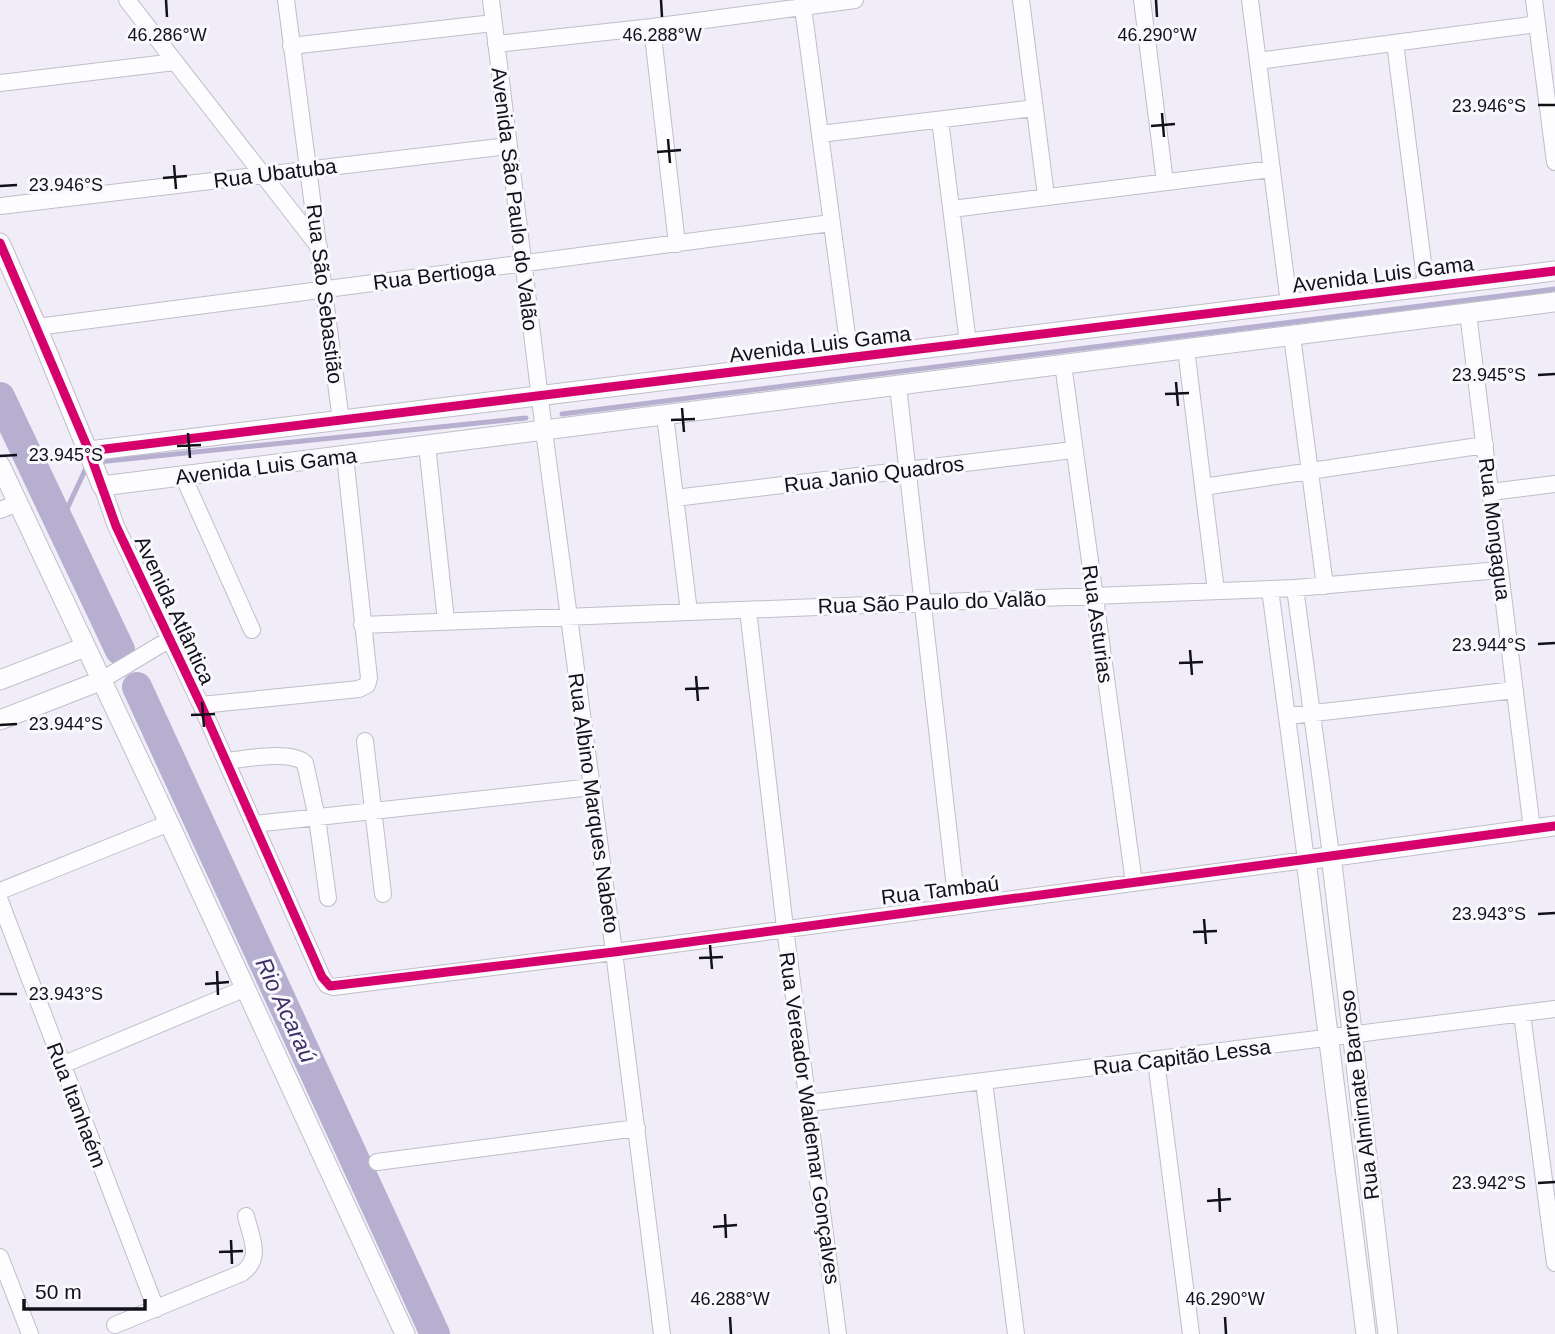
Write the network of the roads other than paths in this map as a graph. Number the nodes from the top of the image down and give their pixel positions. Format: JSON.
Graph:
{"nodes":[{"id":1,"x":127,"y":0,"type":"edge"},
{"id":2,"x":286,"y":0,"type":"edge"},
{"id":3,"x":491,"y":0,"type":"edge"},
{"id":4,"x":855,"y":0,"type":"edge"},
{"id":5,"x":1021,"y":0,"type":"edge"},
{"id":6,"x":1142,"y":0,"type":"edge"},
{"id":7,"x":1250,"y":0,"type":"edge"},
{"id":8,"x":1534,"y":0,"type":"edge"},
{"id":9,"x":803,"y":3,"type":"edge"},
{"id":10,"x":494,"y":23,"type":"junction"},
{"id":11,"x":1537,"y":24,"type":"junction"},
{"id":12,"x":652,"y":27,"type":"junction"},
{"id":13,"x":1395,"y":43,"type":"junction"},
{"id":14,"x":496,"y":44,"type":"junction"},
{"id":15,"x":291,"y":46,"type":"junction"},
{"id":16,"x":1258,"y":61,"type":"junction"},
{"id":17,"x":175,"y":62,"type":"junction"},
{"id":18,"x":0,"y":83,"type":"edge"},
{"id":19,"x":1035,"y":108,"type":"junction"},
{"id":20,"x":940,"y":120,"type":"junction"},
{"id":21,"x":820,"y":134,"type":"junction"},
{"id":22,"x":1553,"y":134,"type":"edge"},
{"id":23,"x":508,"y":146,"type":"junction"},
{"id":24,"x":1555,"y":162,"type":"edge"},
{"id":25,"x":309,"y":169,"type":"junction"},
{"id":26,"x":1272,"y":169,"type":"junction"},
{"id":27,"x":263,"y":175,"type":"junction"},
{"id":28,"x":1165,"y":182,"type":"junction"},
{"id":29,"x":1046,"y":196,"type":"junction"},
{"id":30,"x":0,"y":206,"type":"edge"},
{"id":31,"x":952,"y":209,"type":"junction"},
{"id":32,"x":831,"y":223,"type":"junction"},
{"id":33,"x":0,"y":243,"type":"edge"},
{"id":34,"x":677,"y":244,"type":"junction"},
{"id":35,"x":320,"y":248,"type":"junction"},
{"id":36,"x":522,"y":264,"type":"junction"},
{"id":37,"x":1555,"y":271,"type":"edge"},
{"id":38,"x":1426,"y":286,"type":"junction"},
{"id":39,"x":324,"y":289,"type":"junction"},
{"id":40,"x":1555,"y":302,"type":"edge"},
{"id":41,"x":1289,"y":303,"type":"junction"},
{"id":42,"x":1468,"y":313,"type":"junction"},
{"id":43,"x":37,"y":327,"type":"junction"},
{"id":44,"x":1292,"y":335,"type":"junction"},
{"id":45,"x":968,"y":343,"type":"junction"},
{"id":46,"x":1186,"y":349,"type":"junction"},
{"id":47,"x":850,"y":358,"type":"junction"},
{"id":48,"x":1063,"y":365,"type":"junction"},
{"id":49,"x":898,"y":386,"type":"junction"},
{"id":50,"x":540,"y":397,"type":"junction"},
{"id":51,"x":665,"y":415,"type":"junction"},
{"id":52,"x":341,"y":421,"type":"junction"},
{"id":53,"x":544,"y":430,"type":"junction"},
{"id":54,"x":427,"y":445,"type":"junction"},
{"id":55,"x":1485,"y":445,"type":"junction"},
{"id":56,"x":1073,"y":450,"type":"junction"},
{"id":57,"x":89,"y":451,"type":"junction"},
{"id":58,"x":345,"y":456,"type":"junction"},
{"id":59,"x":0,"y":465,"type":"edge"},
{"id":60,"x":909,"y":469,"type":"junction"},
{"id":61,"x":1310,"y":471,"type":"junction"},
{"id":62,"x":183,"y":476,"type":"junction"},
{"id":63,"x":1555,"y":484,"type":"edge"},
{"id":64,"x":102,"y":486,"type":"junction"},
{"id":65,"x":1203,"y":487,"type":"junction"},
{"id":66,"x":1490,"y":492,"type":"junction"},
{"id":67,"x":675,"y":498,"type":"junction"},
{"id":68,"x":9,"y":506,"type":"edge"},
{"id":69,"x":1500,"y":570,"type":"junction"},
{"id":70,"x":1325,"y":586,"type":"junction"},
{"id":71,"x":1295,"y":588,"type":"junction"},
{"id":72,"x":1270,"y":589,"type":"junction"},
{"id":73,"x":1216,"y":592,"type":"junction"},
{"id":74,"x":1094,"y":596,"type":"junction"},
{"id":75,"x":925,"y":602,"type":"junction"},
{"id":76,"x":748,"y":610,"type":"junction"},
{"id":77,"x":689,"y":612,"type":"junction"},
{"id":78,"x":569,"y":617,"type":"junction"},
{"id":79,"x":446,"y":621,"type":"junction"},
{"id":80,"x":362,"y":625,"type":"junction"},
{"id":81,"x":252,"y":630,"type":"dead end"},
{"id":82,"x":170,"y":639,"type":"junction"},
{"id":83,"x":85,"y":647,"type":"junction"},
{"id":84,"x":106,"y":677,"type":"junction"},
{"id":85,"x":0,"y":680,"type":"edge"},
{"id":86,"x":1515,"y":690,"type":"junction"},
{"id":87,"x":201,"y":705,"type":"junction"},
{"id":88,"x":1311,"y":714,"type":"junction"},
{"id":89,"x":1288,"y":716,"type":"junction"},
{"id":90,"x":0,"y":720,"type":"edge"},
{"id":91,"x":365,"y":741,"type":"dead end"},
{"id":92,"x":226,"y":761,"type":"junction"},
{"id":93,"x":592,"y":787,"type":"junction"},
{"id":94,"x":373,"y":811,"type":"junction"},
{"id":95,"x":317,"y":818,"type":"junction"},
{"id":96,"x":169,"y":823,"type":"junction"},
{"id":97,"x":254,"y":824,"type":"junction"},
{"id":98,"x":1555,"y":826,"type":"edge"},
{"id":99,"x":1532,"y":829,"type":"junction"},
{"id":100,"x":1331,"y":855,"type":"junction"},
{"id":101,"x":1306,"y":860,"type":"junction"},
{"id":102,"x":1135,"y":883,"type":"junction"},
{"id":103,"x":0,"y":891,"type":"edge"},
{"id":104,"x":383,"y":894,"type":"dead end"},
{"id":105,"x":328,"y":898,"type":"dead end"},
{"id":106,"x":0,"y":901,"type":"edge"},
{"id":107,"x":957,"y":905,"type":"junction"},
{"id":108,"x":785,"y":928,"type":"junction"},
{"id":109,"x":614,"y":952,"type":"junction"},
{"id":110,"x":330,"y":986,"type":"joint"},
{"id":111,"x":246,"y":988,"type":"junction"},
{"id":112,"x":1555,"y":1009,"type":"edge"},
{"id":113,"x":1522,"y":1014,"type":"junction"},
{"id":114,"x":1352,"y":1036,"type":"junction"},
{"id":115,"x":1329,"y":1039,"type":"junction"},
{"id":116,"x":1156,"y":1060,"type":"junction"},
{"id":117,"x":62,"y":1065,"type":"junction"},
{"id":118,"x":984,"y":1082,"type":"junction"},
{"id":119,"x":809,"y":1104,"type":"junction"},
{"id":120,"x":637,"y":1128,"type":"junction"},
{"id":121,"x":377,"y":1162,"type":"dead end"},
{"id":122,"x":246,"y":1216,"type":"dead end"},
{"id":123,"x":0,"y":1257,"type":"edge"},
{"id":124,"x":1555,"y":1263,"type":"edge"},
{"id":125,"x":156,"y":1309,"type":"junction"},
{"id":126,"x":115,"y":1325,"type":"dead end"},
{"id":127,"x":30,"y":1334,"type":"edge"},
{"id":128,"x":405,"y":1334,"type":"edge"},
{"id":129,"x":662,"y":1334,"type":"edge"},
{"id":130,"x":838,"y":1334,"type":"edge"},
{"id":131,"x":1016,"y":1334,"type":"edge"},
{"id":132,"x":1191,"y":1334,"type":"edge"},
{"id":133,"x":1366,"y":1334,"type":"edge"},
{"id":134,"x":1388,"y":1334,"type":"edge"}],
"edges":[{"from":1,"to":17,"type":"street"},
{"from":2,"to":15,"type":"street","name":"Rua São Sebastião"},
{"from":3,"to":10,"type":"street","name":"Avenida São Paulo do Valão"},
{"from":4,"to":9,"type":"street"},
{"from":5,"to":19,"type":"street"},
{"from":6,"to":28,"type":"street"},
{"from":7,"to":16,"type":"street"},
{"from":8,"to":11,"type":"street"},
{"from":9,"to":12,"type":"street"},
{"from":9,"to":21,"type":"street"},
{"from":10,"to":14,"type":"street","name":"Avenida São Paulo do Valão"},
{"from":10,"to":15,"type":"street"},
{"from":11,"to":13,"type":"street"},
{"from":11,"to":22,"type":"street"},
{"from":12,"to":14,"type":"street"},
{"from":12,"to":34,"type":"street"},
{"from":13,"to":16,"type":"street"},
{"from":13,"to":38,"type":"street"},
{"from":14,"to":23,"type":"street","name":"Avenida São Paulo do Valão"},
{"from":15,"to":25,"type":"street","name":"Rua São Sebastião"},
{"from":16,"to":26,"type":"street"},
{"from":17,"to":18,"type":"street"},
{"from":17,"to":27,"type":"street"},
{"from":19,"to":20,"type":"street"},
{"from":19,"to":29,"type":"street"},
{"from":20,"to":21,"type":"street"},
{"from":20,"to":31,"type":"street"},
{"from":21,"to":32,"type":"street"},
{"from":22,"to":24,"type":"street"},
{"from":23,"to":25,"type":"street","name":"Rua Ubatuba"},
{"from":23,"to":36,"type":"street","name":"Avenida São Paulo do Valão"},
{"from":25,"to":27,"type":"street","name":"Rua Ubatuba"},
{"from":25,"to":35,"type":"street","name":"Rua São Sebastião"},
{"from":26,"to":28,"type":"street"},
{"from":26,"to":41,"type":"street"},
{"from":27,"to":30,"type":"street","name":"Rua Ubatuba"},
{"from":27,"to":35,"type":"street"},
{"from":28,"to":29,"type":"street"},
{"from":29,"to":31,"type":"street"},
{"from":31,"to":45,"type":"street"},
{"from":32,"to":34,"type":"street","name":"Rua Bertioga"},
{"from":32,"to":47,"type":"street"},
{"from":33,"to":43,"type":"street","name":"Avenida Atlântica"},
{"from":34,"to":36,"type":"street","name":"Rua Bertioga"},
{"from":35,"to":39,"type":"street","name":"Rua São Sebastião"},
{"from":36,"to":39,"type":"street","name":"Rua Bertioga"},
{"from":36,"to":50,"type":"street","name":"Avenida São Paulo do Valão"},
{"from":37,"to":38,"type":"street","name":"Avenida Luis Gama"},
{"from":38,"to":41,"type":"street","name":"Avenida Luis Gama"},
{"from":39,"to":43,"type":"street","name":"Rua Bertioga"},
{"from":39,"to":52,"type":"street","name":"Rua São Sebastião"},
{"from":40,"to":42,"type":"street","name":"Avenida Luis Gama"},
{"from":41,"to":45,"type":"street","name":"Avenida Luis Gama"},
{"from":42,"to":44,"type":"street","name":"Avenida Luis Gama"},
{"from":42,"to":55,"type":"street","name":"Rua Mongagua"},
{"from":43,"to":57,"type":"street","name":"Avenida Atlântica"},
{"from":44,"to":46,"type":"street","name":"Avenida Luis Gama"},
{"from":44,"to":61,"type":"street"},
{"from":45,"to":47,"type":"street","name":"Avenida Luis Gama"},
{"from":46,"to":48,"type":"street","name":"Avenida Luis Gama"},
{"from":46,"to":65,"type":"street"},
{"from":47,"to":50,"type":"street","name":"Avenida Luis Gama"},
{"from":48,"to":49,"type":"street","name":"Avenida Luis Gama"},
{"from":48,"to":56,"type":"street","name":"Rua Asturias"},
{"from":49,"to":51,"type":"street","name":"Avenida Luis Gama"},
{"from":49,"to":60,"type":"street"},
{"from":50,"to":52,"type":"street","name":"Avenida Luis Gama"},
{"from":50,"to":53,"type":"street","name":"Rua Albino Marques Nabeto"},
{"from":51,"to":53,"type":"street","name":"Avenida Luis Gama"},
{"from":51,"to":67,"type":"street"},
{"from":52,"to":57,"type":"street","name":"Avenida Luis Gama"},
{"from":53,"to":54,"type":"street","name":"Avenida Luis Gama"},
{"from":53,"to":78,"type":"street","name":"Rua Albino Marques Nabeto"},
{"from":54,"to":58,"type":"street","name":"Avenida Luis Gama"},
{"from":54,"to":79,"type":"street"},
{"from":55,"to":61,"type":"street"},
{"from":55,"to":66,"type":"street","name":"Rua Mongagua"},
{"from":56,"to":60,"type":"street","name":"Rua Janio Quadros"},
{"from":56,"to":74,"type":"street","name":"Rua Asturias"},
{"from":57,"to":64,"type":"street","name":"Avenida Atlântica"},
{"from":58,"to":62,"type":"street","name":"Avenida Luis Gama"},
{"from":58,"to":80,"type":"street"},
{"from":59,"to":68,"type":"street"},
{"from":60,"to":67,"type":"street","name":"Rua Janio Quadros"},
{"from":60,"to":75,"type":"street"},
{"from":61,"to":65,"type":"street"},
{"from":61,"to":70,"type":"street"},
{"from":62,"to":64,"type":"street","name":"Avenida Luis Gama"},
{"from":62,"to":81,"type":"street"},
{"from":63,"to":66,"type":"street"},
{"from":64,"to":82,"type":"street","name":"Avenida Atlântica"},
{"from":65,"to":73,"type":"street"},
{"from":66,"to":69,"type":"street","name":"Rua Mongagua"},
{"from":67,"to":77,"type":"street"},
{"from":68,"to":83,"type":"street"},
{"from":69,"to":70,"type":"street","name":"Rua São Paulo do Valão"},
{"from":69,"to":86,"type":"street","name":"Rua Mongagua"},
{"from":70,"to":71,"type":"street","name":"Rua São Paulo do Valão"},
{"from":71,"to":72,"type":"street","name":"Rua São Paulo do Valão"},
{"from":71,"to":88,"type":"street"},
{"from":72,"to":73,"type":"street","name":"Rua São Paulo do Valão"},
{"from":72,"to":89,"type":"street"},
{"from":73,"to":74,"type":"street","name":"Rua São Paulo do Valão"},
{"from":74,"to":75,"type":"street","name":"Rua São Paulo do Valão"},
{"from":74,"to":102,"type":"street","name":"Rua Asturias"},
{"from":75,"to":76,"type":"street","name":"Rua São Paulo do Valão"},
{"from":75,"to":107,"type":"street"},
{"from":76,"to":77,"type":"street","name":"Rua São Paulo do Valão"},
{"from":76,"to":108,"type":"street","name":"Rua Vereador Waldemar Gonçalves"},
{"from":77,"to":78,"type":"street","name":"Rua São Paulo do Valão"},
{"from":78,"to":79,"type":"street","name":"Rua São Paulo do Valão"},
{"from":78,"to":93,"type":"street","name":"Rua Albino Marques Nabeto"},
{"from":79,"to":80,"type":"street","name":"Rua São Paulo do Valão"},
{"from":80,"to":87,"type":"street"},
{"from":82,"to":84,"type":"street"},
{"from":82,"to":87,"type":"street","name":"Avenida Atlântica"},
{"from":83,"to":84,"type":"street"},
{"from":83,"to":85,"type":"street"},
{"from":84,"to":90,"type":"street"},
{"from":84,"to":96,"type":"street"},
{"from":86,"to":88,"type":"street"},
{"from":86,"to":99,"type":"street","name":"Rua Mongagua"},
{"from":87,"to":92,"type":"street","name":"Avenida Atlântica"},
{"from":88,"to":89,"type":"street"},
{"from":88,"to":100,"type":"street"},
{"from":89,"to":101,"type":"street"},
{"from":91,"to":94,"type":"street"},
{"from":92,"to":95,"type":"street"},
{"from":92,"to":97,"type":"street","name":"Avenida Atlântica"},
{"from":93,"to":94,"type":"street"},
{"from":93,"to":109,"type":"street","name":"Rua Albino Marques Nabeto"},
{"from":94,"to":95,"type":"street"},
{"from":94,"to":104,"type":"street"},
{"from":95,"to":97,"type":"street"},
{"from":95,"to":105,"type":"street"},
{"from":96,"to":103,"type":"street"},
{"from":96,"to":111,"type":"street"},
{"from":97,"to":110,"type":"street","name":"Avenida Atlântica"},
{"from":98,"to":99,"type":"street","name":"Rua Tambaú"},
{"from":99,"to":100,"type":"street","name":"Rua Tambaú"},
{"from":100,"to":101,"type":"street","name":"Rua Tambaú"},
{"from":100,"to":114,"type":"street","name":"Rua Almirnate Barroso"},
{"from":101,"to":102,"type":"street","name":"Rua Tambaú"},
{"from":101,"to":115,"type":"street","name":"Rua Almirnate Barroso"},
{"from":102,"to":107,"type":"street","name":"Rua Tambaú"},
{"from":106,"to":117,"type":"street","name":"Rua Itanhaém"},
{"from":107,"to":108,"type":"street","name":"Rua Tambaú"},
{"from":108,"to":109,"type":"street","name":"Rua Tambaú"},
{"from":108,"to":119,"type":"street","name":"Rua Vereador Waldemar Gonçalves"},
{"from":109,"to":110,"type":"street","name":"Rua Tambaú"},
{"from":109,"to":120,"type":"street","name":"Rua Albino Marques Nabeto"},
{"from":111,"to":117,"type":"street"},
{"from":111,"to":128,"type":"street"},
{"from":112,"to":113,"type":"street","name":"Rua Capitão Lessa"},
{"from":113,"to":114,"type":"street","name":"Rua Capitão Lessa"},
{"from":113,"to":124,"type":"street"},
{"from":114,"to":115,"type":"street","name":"Rua Capitão Lessa"},
{"from":114,"to":134,"type":"street","name":"Rua Almirnate Barroso"},
{"from":115,"to":116,"type":"street","name":"Rua Capitão Lessa"},
{"from":115,"to":133,"type":"street","name":"Rua Almirnate Barroso"},
{"from":116,"to":118,"type":"street","name":"Rua Capitão Lessa"},
{"from":116,"to":132,"type":"street"},
{"from":117,"to":125,"type":"street","name":"Rua Itanhaém"},
{"from":118,"to":119,"type":"street","name":"Rua Capitão Lessa"},
{"from":118,"to":131,"type":"street"},
{"from":119,"to":130,"type":"street","name":"Rua Vereador Waldemar Gonçalves"},
{"from":120,"to":121,"type":"street"},
{"from":120,"to":129,"type":"street","name":"Rua Albino Marques Nabeto"},
{"from":122,"to":125,"type":"street"},
{"from":123,"to":127,"type":"street"},
{"from":125,"to":126,"type":"street"}]}
